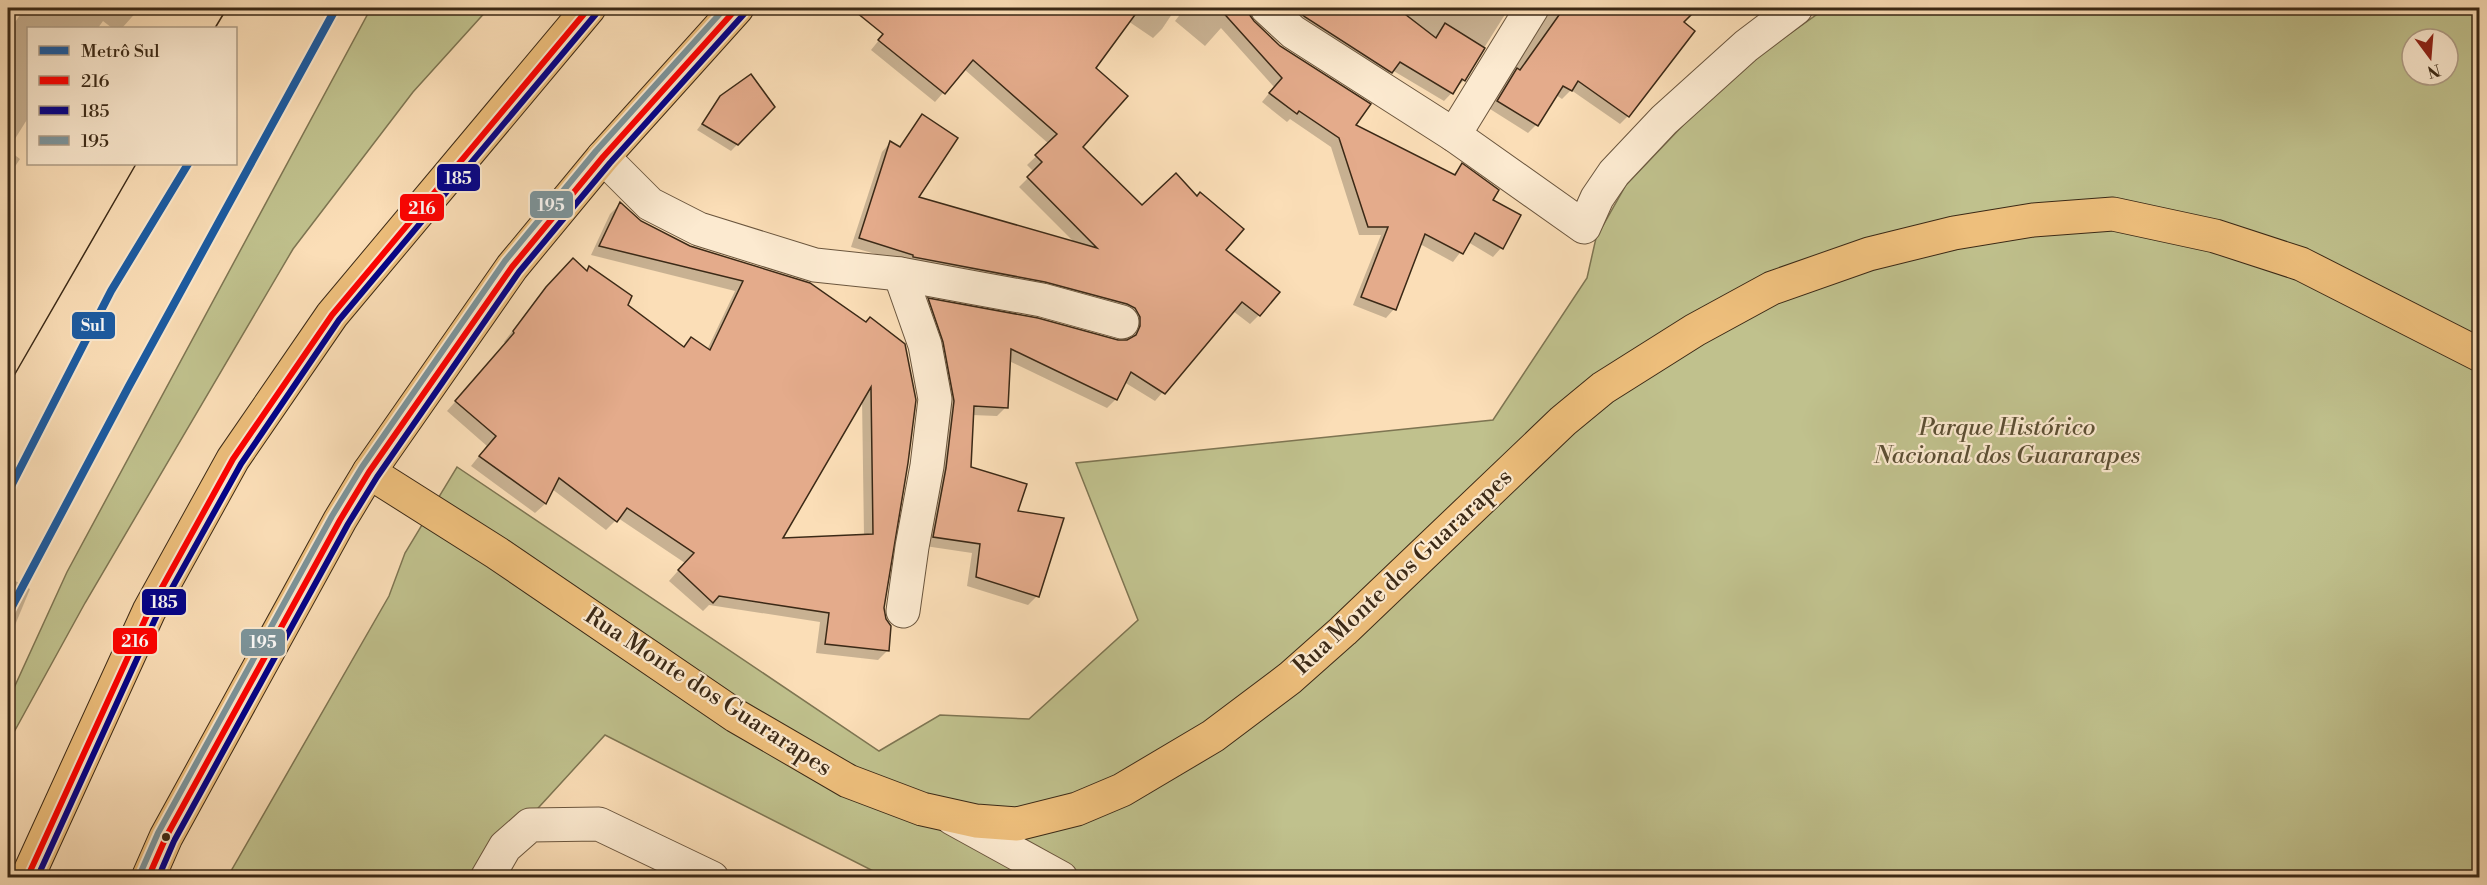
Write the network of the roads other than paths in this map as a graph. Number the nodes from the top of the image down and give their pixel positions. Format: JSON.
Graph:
{"nodes":[{"id":1,"x":589,"y":8,"type":"edge"},
{"id":2,"x":737,"y":8,"type":"edge"},
{"id":3,"x":1267,"y":8,"type":"edge"},
{"id":4,"x":1532,"y":8,"type":"edge"},
{"id":5,"x":1796,"y":8,"type":"edge"},
{"id":6,"x":1454,"y":135,"type":"junction"},
{"id":7,"x":603,"y":157,"type":"junction"},
{"id":8,"x":900,"y":274,"type":"junction"},
{"id":9,"x":1122,"y":322,"type":"dead end"},
{"id":10,"x":2480,"y":355,"type":"edge"},
{"id":11,"x":369,"y":472,"type":"junction"},
{"id":12,"x":903,"y":611,"type":"dead end"},
{"id":13,"x":946,"y":814,"type":"junction"},
{"id":14,"x":27,"y":878,"type":"edge"},
{"id":15,"x":148,"y":878,"type":"edge"},
{"id":16,"x":487,"y":878,"type":"edge"},
{"id":17,"x":711,"y":878,"type":"edge"},
{"id":18,"x":1061,"y":878,"type":"edge"}],
"edges":[{"from":1,"to":14,"type":"main road"},
{"from":2,"to":7,"type":"main road"},
{"from":3,"to":6,"type":"street"},
{"from":4,"to":6,"type":"street"},
{"from":5,"to":6,"type":"street"},
{"from":7,"to":8,"type":"street"},
{"from":7,"to":11,"type":"main road"},
{"from":8,"to":9,"type":"street"},
{"from":8,"to":12,"type":"street"},
{"from":10,"to":13,"type":"main road","name":"Rua Monte dos Guararapes"},
{"from":11,"to":13,"type":"main road","name":"Rua Monte dos Guararapes"},
{"from":11,"to":15,"type":"main road"},
{"from":13,"to":18,"type":"street"},
{"from":16,"to":17,"type":"street"}]}
